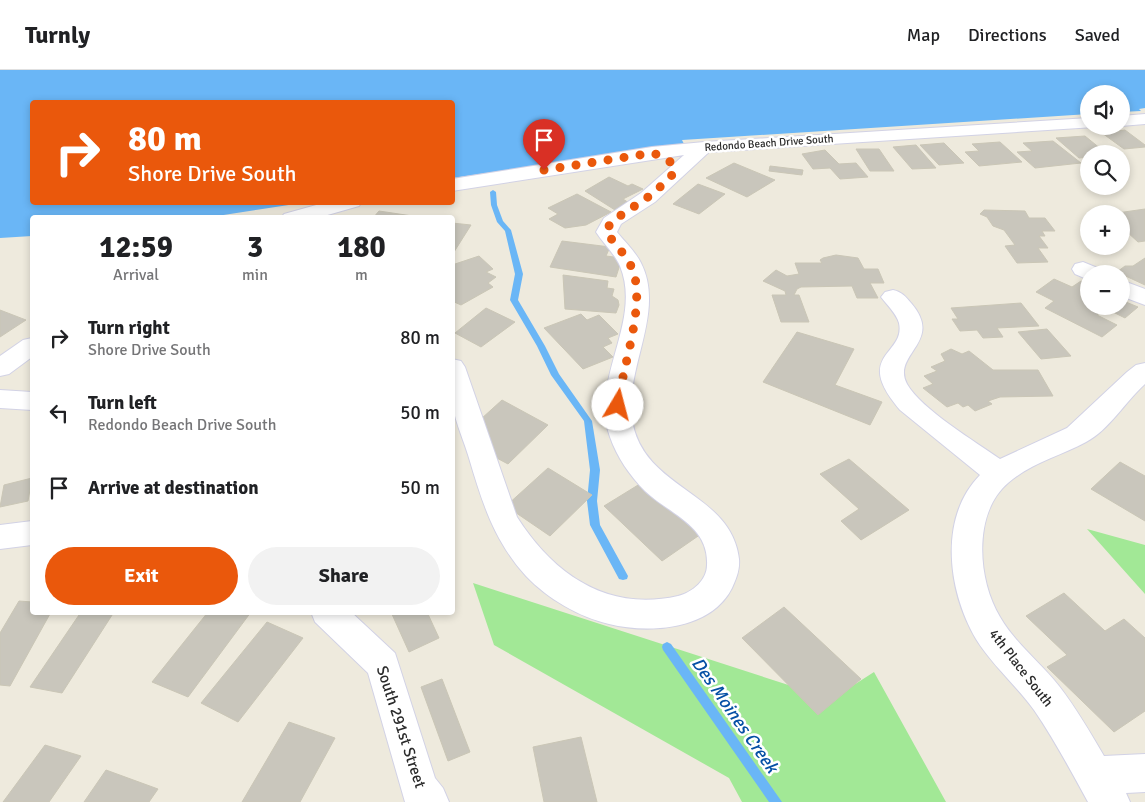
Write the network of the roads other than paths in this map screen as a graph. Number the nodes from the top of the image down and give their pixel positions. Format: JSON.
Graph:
{"nodes":[{"id":1,"x":1145,"y":120,"type":"edge"},
{"id":2,"x":1130,"y":121,"type":"edge"},
{"id":3,"x":1080,"y":124,"type":"edge"},
{"id":4,"x":704,"y":147,"type":"junction"},
{"id":5,"x":652,"y":153,"type":"junction"},
{"id":6,"x":674,"y":173,"type":"junction"},
{"id":7,"x":455,"y":185,"type":"edge"},
{"id":8,"x":342,"y":205,"type":"edge"},
{"id":9,"x":306,"y":215,"type":"edge"},
{"id":10,"x":1130,"y":291,"type":"edge"},
{"id":11,"x":893,"y":297,"type":"dead end"},
{"id":12,"x":1145,"y":298,"type":"edge"},
{"id":13,"x":30,"y":347,"type":"edge"},
{"id":14,"x":0,"y":368,"type":"edge"},
{"id":15,"x":1145,"y":371,"type":"edge"},
{"id":16,"x":455,"y":376,"type":"edge"},
{"id":17,"x":0,"y":399,"type":"edge"},
{"id":18,"x":30,"y":401,"type":"edge"},
{"id":19,"x":999,"y":474,"type":"junction"},
{"id":20,"x":30,"y":533,"type":"edge"},
{"id":21,"x":0,"y":537,"type":"edge"},
{"id":22,"x":330,"y":615,"type":"edge"},
{"id":23,"x":1145,"y":773,"type":"edge"},
{"id":24,"x":1102,"y":789,"type":"edge"},
{"id":25,"x":429,"y":802,"type":"edge"}],
"edges":[{"from":1,"to":2,"type":"street"},
{"from":3,"to":4,"type":"street","name":"Redondo Beach Drive South"},
{"from":4,"to":5,"type":"street","name":"Redondo Beach Drive South"},
{"from":4,"to":6,"type":"street"},
{"from":5,"to":6,"type":"street"},
{"from":5,"to":7,"type":"street","name":"Redondo Beach Drive South"},
{"from":6,"to":16,"type":"street"},
{"from":8,"to":9,"type":"street"},
{"from":10,"to":12,"type":"street"},
{"from":11,"to":19,"type":"street"},
{"from":13,"to":14,"type":"street"},
{"from":15,"to":19,"type":"street","name":"4th Place South"},
{"from":17,"to":18,"type":"street"},
{"from":19,"to":24,"type":"street","name":"4th Place South"},
{"from":20,"to":21,"type":"street"},
{"from":22,"to":25,"type":"street","name":"South 291st Street"},
{"from":23,"to":24,"type":"street"}]}
